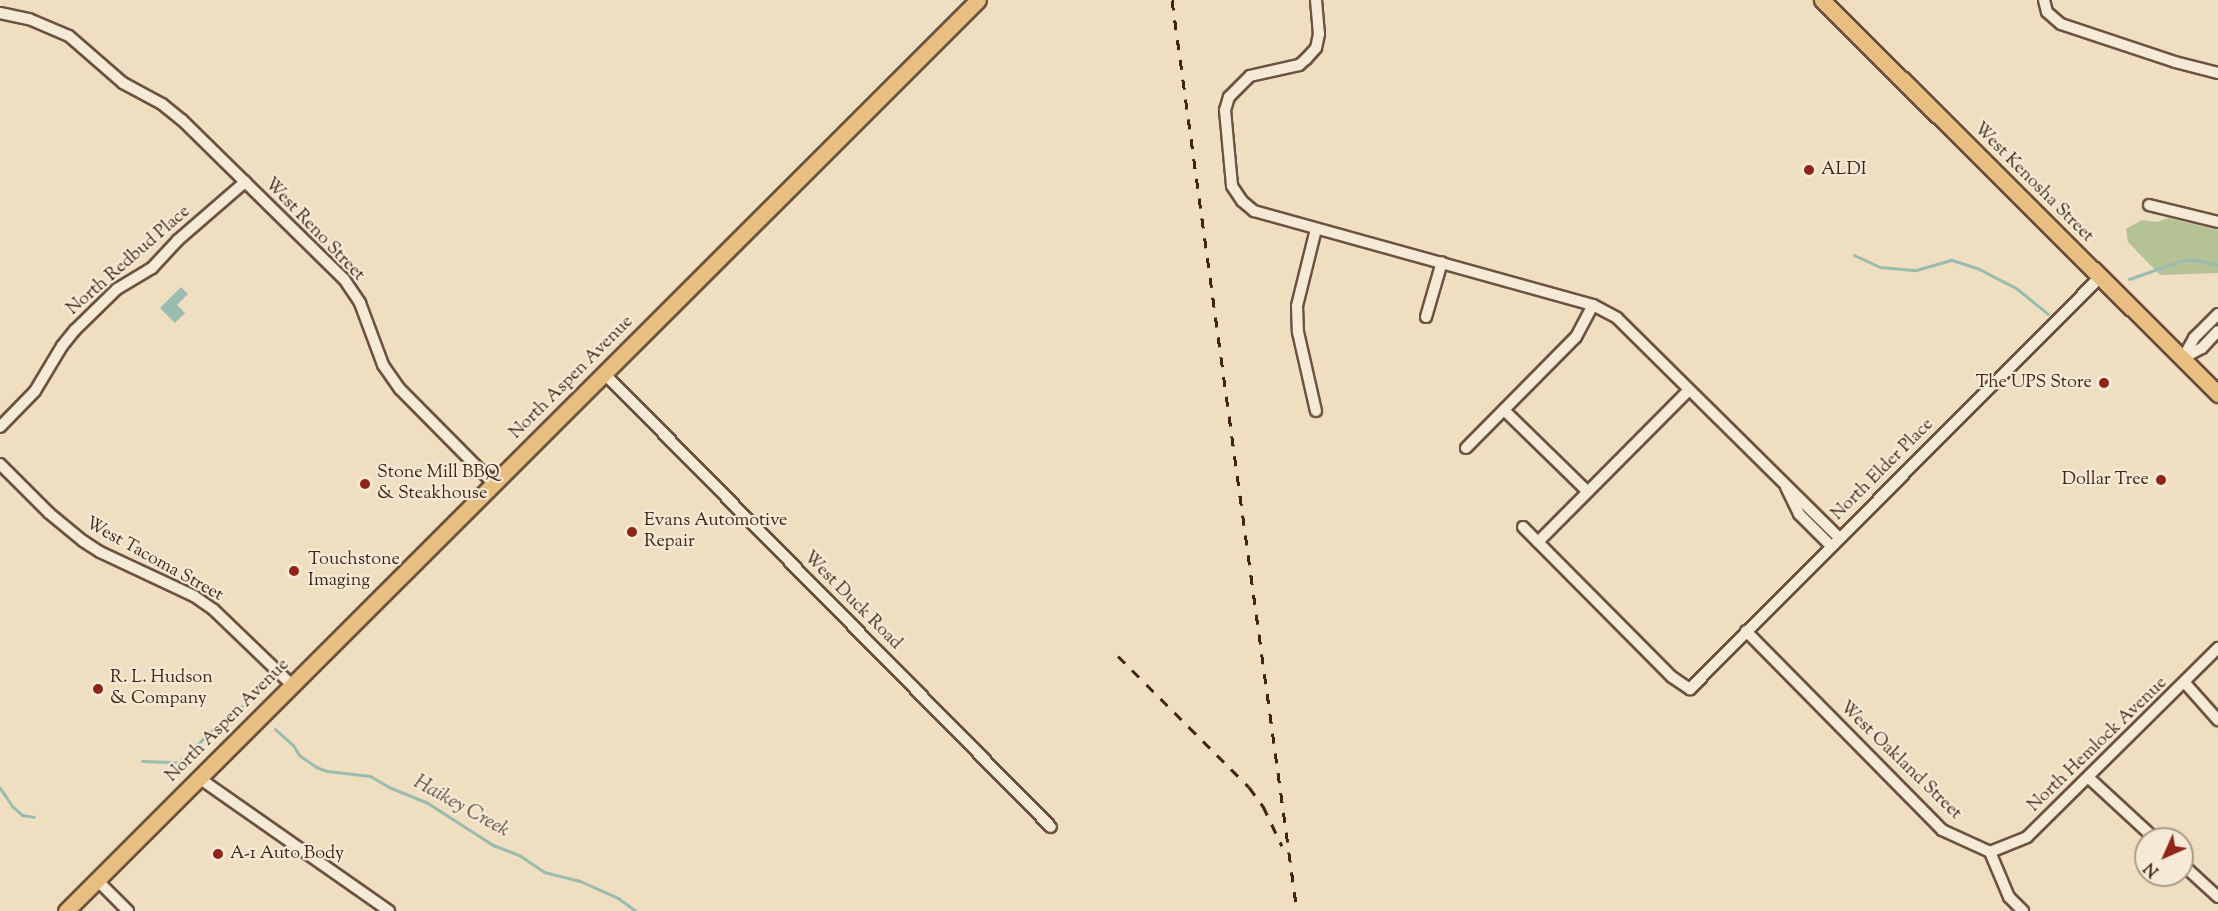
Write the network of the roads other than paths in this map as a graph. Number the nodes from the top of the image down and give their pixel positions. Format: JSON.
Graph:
{"nodes":[{"id":1,"x":978,"y":0,"type":"edge"},
{"id":2,"x":1822,"y":0,"type":"edge"},
{"id":3,"x":2044,"y":0,"type":"edge"},
{"id":4,"x":1316,"y":2,"type":"edge"},
{"id":5,"x":0,"y":13,"type":"edge"},
{"id":6,"x":2218,"y":73,"type":"edge"},
{"id":7,"x":245,"y":183,"type":"junction"},
{"id":8,"x":2149,"y":205,"type":"dead end"},
{"id":9,"x":2218,"y":222,"type":"edge"},
{"id":10,"x":1316,"y":229,"type":"junction"},
{"id":11,"x":1442,"y":262,"type":"junction"},
{"id":12,"x":2100,"y":277,"type":"junction"},
{"id":13,"x":1593,"y":305,"type":"junction"},
{"id":14,"x":2218,"y":314,"type":"edge"},
{"id":15,"x":1426,"y":317,"type":"dead end"},
{"id":16,"x":2218,"y":331,"type":"edge"},
{"id":17,"x":2183,"y":358,"type":"junction"},
{"id":18,"x":604,"y":373,"type":"junction"},
{"id":19,"x":1689,"y":390,"type":"junction"},
{"id":20,"x":2218,"y":393,"type":"edge"},
{"id":21,"x":1504,"y":410,"type":"junction"},
{"id":22,"x":1317,"y":411,"type":"dead end"},
{"id":23,"x":0,"y":427,"type":"edge"},
{"id":24,"x":1466,"y":448,"type":"dead end"},
{"id":25,"x":0,"y":464,"type":"edge"},
{"id":26,"x":494,"y":483,"type":"junction"},
{"id":27,"x":1786,"y":487,"type":"junction"},
{"id":28,"x":1587,"y":492,"type":"junction"},
{"id":29,"x":1523,"y":526,"type":"dead end"},
{"id":30,"x":1839,"y":538,"type":"junction"},
{"id":31,"x":1538,"y":542,"type":"junction"},
{"id":32,"x":1831,"y":546,"type":"junction"},
{"id":33,"x":1746,"y":631,"type":"junction"},
{"id":34,"x":2218,"y":648,"type":"edge"},
{"id":35,"x":2185,"y":683,"type":"junction"},
{"id":36,"x":292,"y":685,"type":"junction"},
{"id":37,"x":2218,"y":720,"type":"edge"},
{"id":38,"x":199,"y":778,"type":"junction"},
{"id":39,"x":2089,"y":778,"type":"junction"},
{"id":40,"x":1051,"y":827,"type":"dead end"},
{"id":41,"x":2142,"y":827,"type":"edge"},
{"id":42,"x":1990,"y":852,"type":"junction"},
{"id":43,"x":2194,"y":875,"type":"edge"},
{"id":44,"x":97,"y":880,"type":"junction"},
{"id":45,"x":2218,"y":897,"type":"edge"},
{"id":46,"x":66,"y":911,"type":"edge"},
{"id":47,"x":128,"y":911,"type":"edge"},
{"id":48,"x":389,"y":911,"type":"edge"},
{"id":49,"x":2024,"y":911,"type":"edge"}],
"edges":[{"from":1,"to":18,"type":"main road","name":"North Aspen Avenue"},
{"from":2,"to":12,"type":"main road","name":"West Kenosha Street"},
{"from":3,"to":6,"type":"street"},
{"from":4,"to":10,"type":"street"},
{"from":5,"to":7,"type":"street","name":"West Reno Street"},
{"from":7,"to":23,"type":"street","name":"North Redbud Place"},
{"from":7,"to":26,"type":"street","name":"West Reno Street"},
{"from":8,"to":9,"type":"street"},
{"from":10,"to":11,"type":"street"},
{"from":10,"to":22,"type":"street"},
{"from":11,"to":13,"type":"street"},
{"from":11,"to":15,"type":"street"},
{"from":12,"to":17,"type":"main road","name":"West Kenosha Street"},
{"from":12,"to":30,"type":"street","name":"North Elder Place"},
{"from":13,"to":19,"type":"street"},
{"from":13,"to":21,"type":"street"},
{"from":14,"to":17,"type":"street"},
{"from":16,"to":17,"type":"street"},
{"from":17,"to":20,"type":"main road","name":"West Kenosha Street"},
{"from":18,"to":26,"type":"main road","name":"North Aspen Avenue"},
{"from":18,"to":40,"type":"street","name":"West Duck Road"},
{"from":19,"to":27,"type":"street"},
{"from":19,"to":28,"type":"street"},
{"from":21,"to":24,"type":"street"},
{"from":21,"to":28,"type":"street"},
{"from":25,"to":36,"type":"street","name":"West Tacoma Street"},
{"from":26,"to":36,"type":"main road","name":"North Aspen Avenue"},
{"from":27,"to":30,"type":"street"},
{"from":27,"to":32,"type":"street"},
{"from":28,"to":31,"type":"street"},
{"from":29,"to":31,"type":"street"},
{"from":30,"to":32,"type":"street","name":"North Elder Place"},
{"from":31,"to":33,"type":"street","name":"North Elder Place"},
{"from":32,"to":33,"type":"street","name":"North Elder Place"},
{"from":33,"to":42,"type":"street","name":"West Oakland Street"},
{"from":34,"to":35,"type":"street","name":"North Hemlock Avenue"},
{"from":35,"to":37,"type":"street"},
{"from":35,"to":39,"type":"street","name":"North Hemlock Avenue"},
{"from":36,"to":38,"type":"main road","name":"North Aspen Avenue"},
{"from":38,"to":44,"type":"main road","name":"North Aspen Avenue"},
{"from":38,"to":48,"type":"street"},
{"from":39,"to":41,"type":"street"},
{"from":39,"to":42,"type":"street","name":"North Hemlock Avenue"},
{"from":42,"to":49,"type":"street"},
{"from":43,"to":45,"type":"street"},
{"from":44,"to":46,"type":"main road","name":"North Aspen Avenue"},
{"from":44,"to":47,"type":"street"}]}
